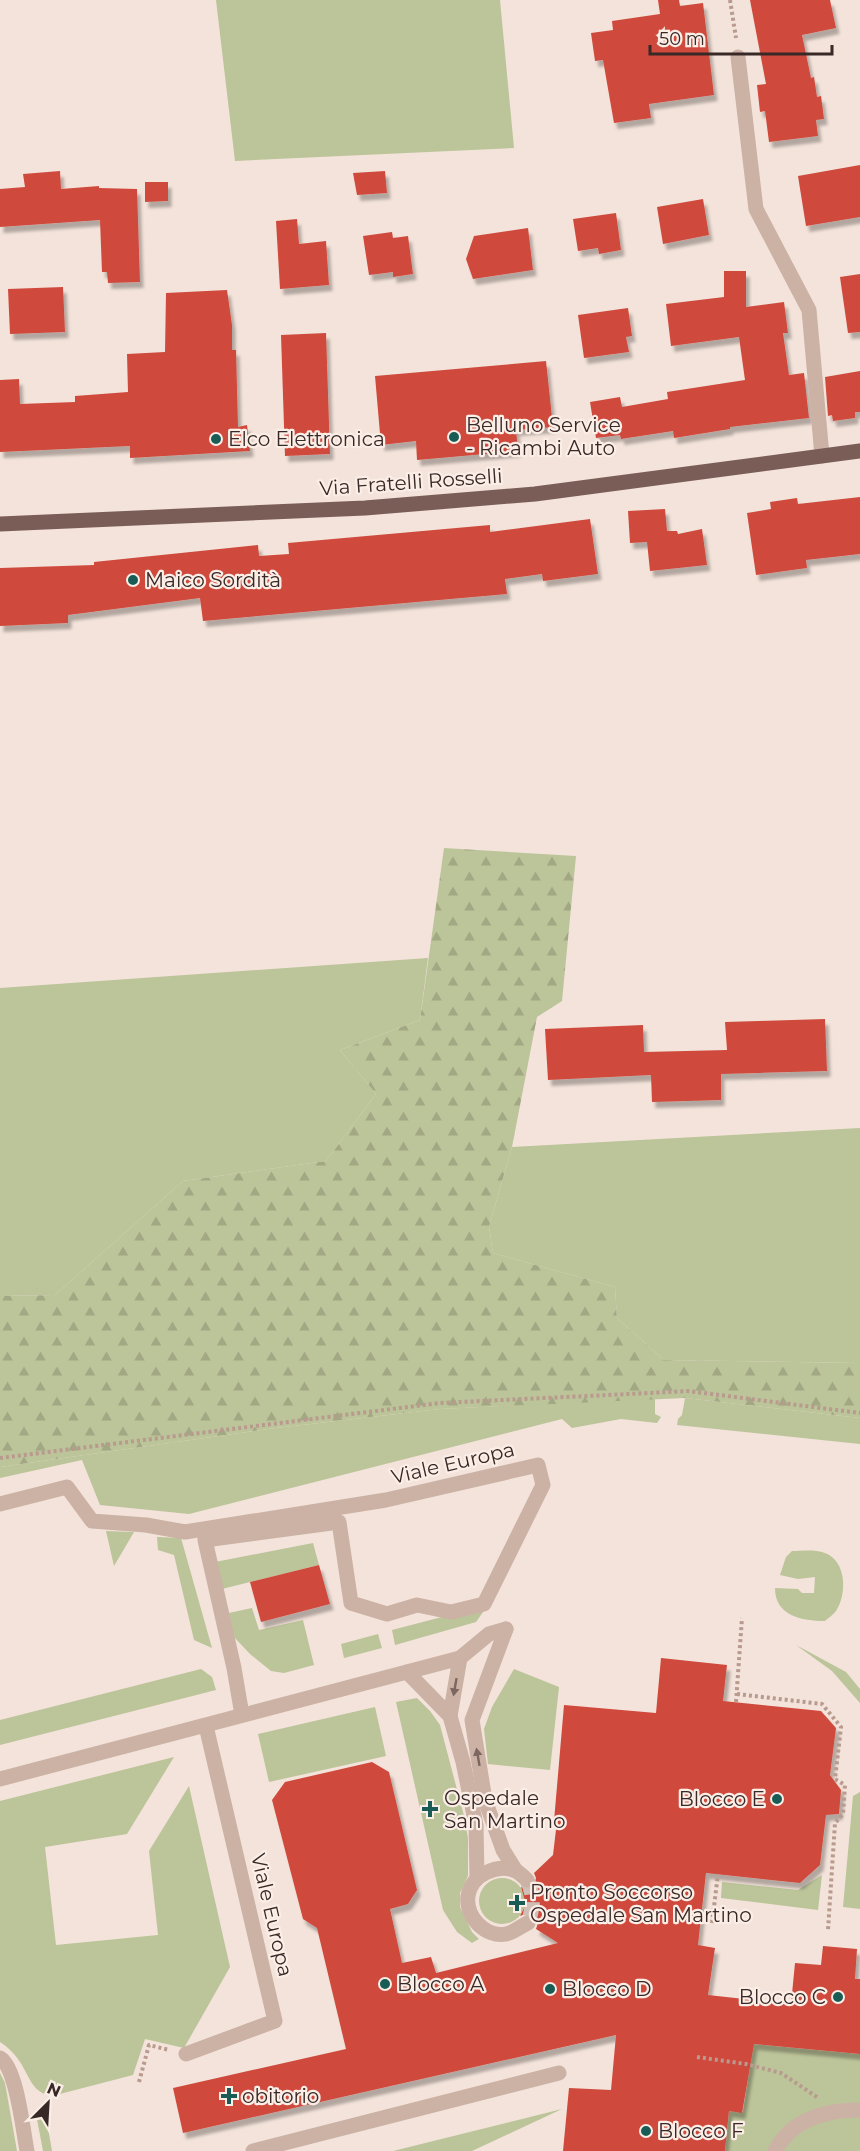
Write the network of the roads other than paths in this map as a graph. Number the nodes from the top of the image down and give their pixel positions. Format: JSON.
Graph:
{"nodes":[{"id":1,"x":738,"y":57,"type":"road end"},
{"id":2,"x":860,"y":451,"type":"edge"},
{"id":3,"x":822,"y":456,"type":"junction"},
{"id":4,"x":0,"y":524,"type":"edge"},
{"id":5,"x":0,"y":1504,"type":"edge"},
{"id":6,"x":460,"y":1658,"type":"junction"},
{"id":7,"x":407,"y":1672,"type":"junction"},
{"id":8,"x":242,"y":1714,"type":"junction"},
{"id":9,"x":450,"y":1716,"type":"junction"},
{"id":10,"x":206,"y":1726,"type":"junction"},
{"id":11,"x":0,"y":1779,"type":"edge"},
{"id":12,"x":477,"y":1878,"type":"junction"},
{"id":13,"x":528,"y":1923,"type":"dead end"},
{"id":14,"x":186,"y":2054,"type":"road end"},
{"id":15,"x":0,"y":2058,"type":"edge"},
{"id":16,"x":559,"y":2073,"type":"dead end"},
{"id":17,"x":860,"y":2110,"type":"edge"},
{"id":18,"x":27,"y":2151,"type":"edge"},
{"id":19,"x":254,"y":2151,"type":"edge"},
{"id":20,"x":775,"y":2151,"type":"edge"}],
"edges":[{"from":1,"to":3,"type":"street"},
{"from":2,"to":3,"type":"main road","name":"Via Fratelli Rosselli"},
{"from":3,"to":4,"type":"main road","name":"Via Fratelli Rosselli"},
{"from":5,"to":8,"type":"street","name":"Viale Europa"},
{"from":6,"to":7,"type":"street"},
{"from":6,"to":9,"type":"street","one_way":true},
{"from":12,"to":6,"type":"street","one_way":true},
{"from":7,"to":8,"type":"street"},
{"from":7,"to":9,"type":"street"},
{"from":8,"to":10,"type":"street"},
{"from":9,"to":12,"type":"street"},
{"from":10,"to":11,"type":"street"},
{"from":10,"to":14,"type":"street","name":"Viale Europa"},
{"from":12,"to":13,"type":"street"},
{"from":15,"to":18,"type":"street"},
{"from":16,"to":19,"type":"street"},
{"from":17,"to":20,"type":"street"}]}
